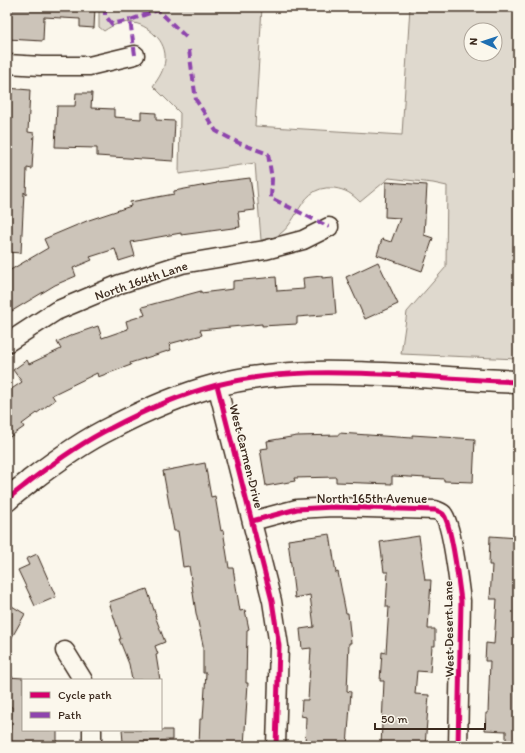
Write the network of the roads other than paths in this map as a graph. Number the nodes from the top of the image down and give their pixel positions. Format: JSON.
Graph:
{"nodes":[{"id":1,"x":135,"y":55,"type":"dead end"},
{"id":2,"x":7,"y":64,"type":"edge"},
{"id":3,"x":329,"y":227,"type":"dead end"},
{"id":4,"x":7,"y":342,"type":"edge"},
{"id":5,"x":518,"y":382,"type":"edge"},
{"id":6,"x":217,"y":385,"type":"junction"},
{"id":7,"x":8,"y":498,"type":"edge"},
{"id":8,"x":443,"y":514,"type":"joint"},
{"id":9,"x":252,"y":520,"type":"junction"},
{"id":10,"x":65,"y":651,"type":"dead end"},
{"id":11,"x":81,"y":679,"type":"edge"},
{"id":12,"x":92,"y":731,"type":"edge"},
{"id":13,"x":92,"y":746,"type":"edge"},
{"id":14,"x":276,"y":746,"type":"edge"},
{"id":15,"x":458,"y":746,"type":"edge"}],
"edges":[{"from":1,"to":2,"type":"street"},
{"from":3,"to":4,"type":"street","name":"North 164th Lane"},
{"from":5,"to":6,"type":"main road"},
{"from":6,"to":7,"type":"main road"},
{"from":6,"to":9,"type":"street","name":"West Carmen Drive"},
{"from":8,"to":9,"type":"street","name":"North 165th Avenue"},
{"from":8,"to":15,"type":"street","name":"West Desert Lane"},
{"from":9,"to":14,"type":"street","name":"West Carmen Drive"},
{"from":10,"to":11,"type":"street"},
{"from":12,"to":13,"type":"street"}]}
